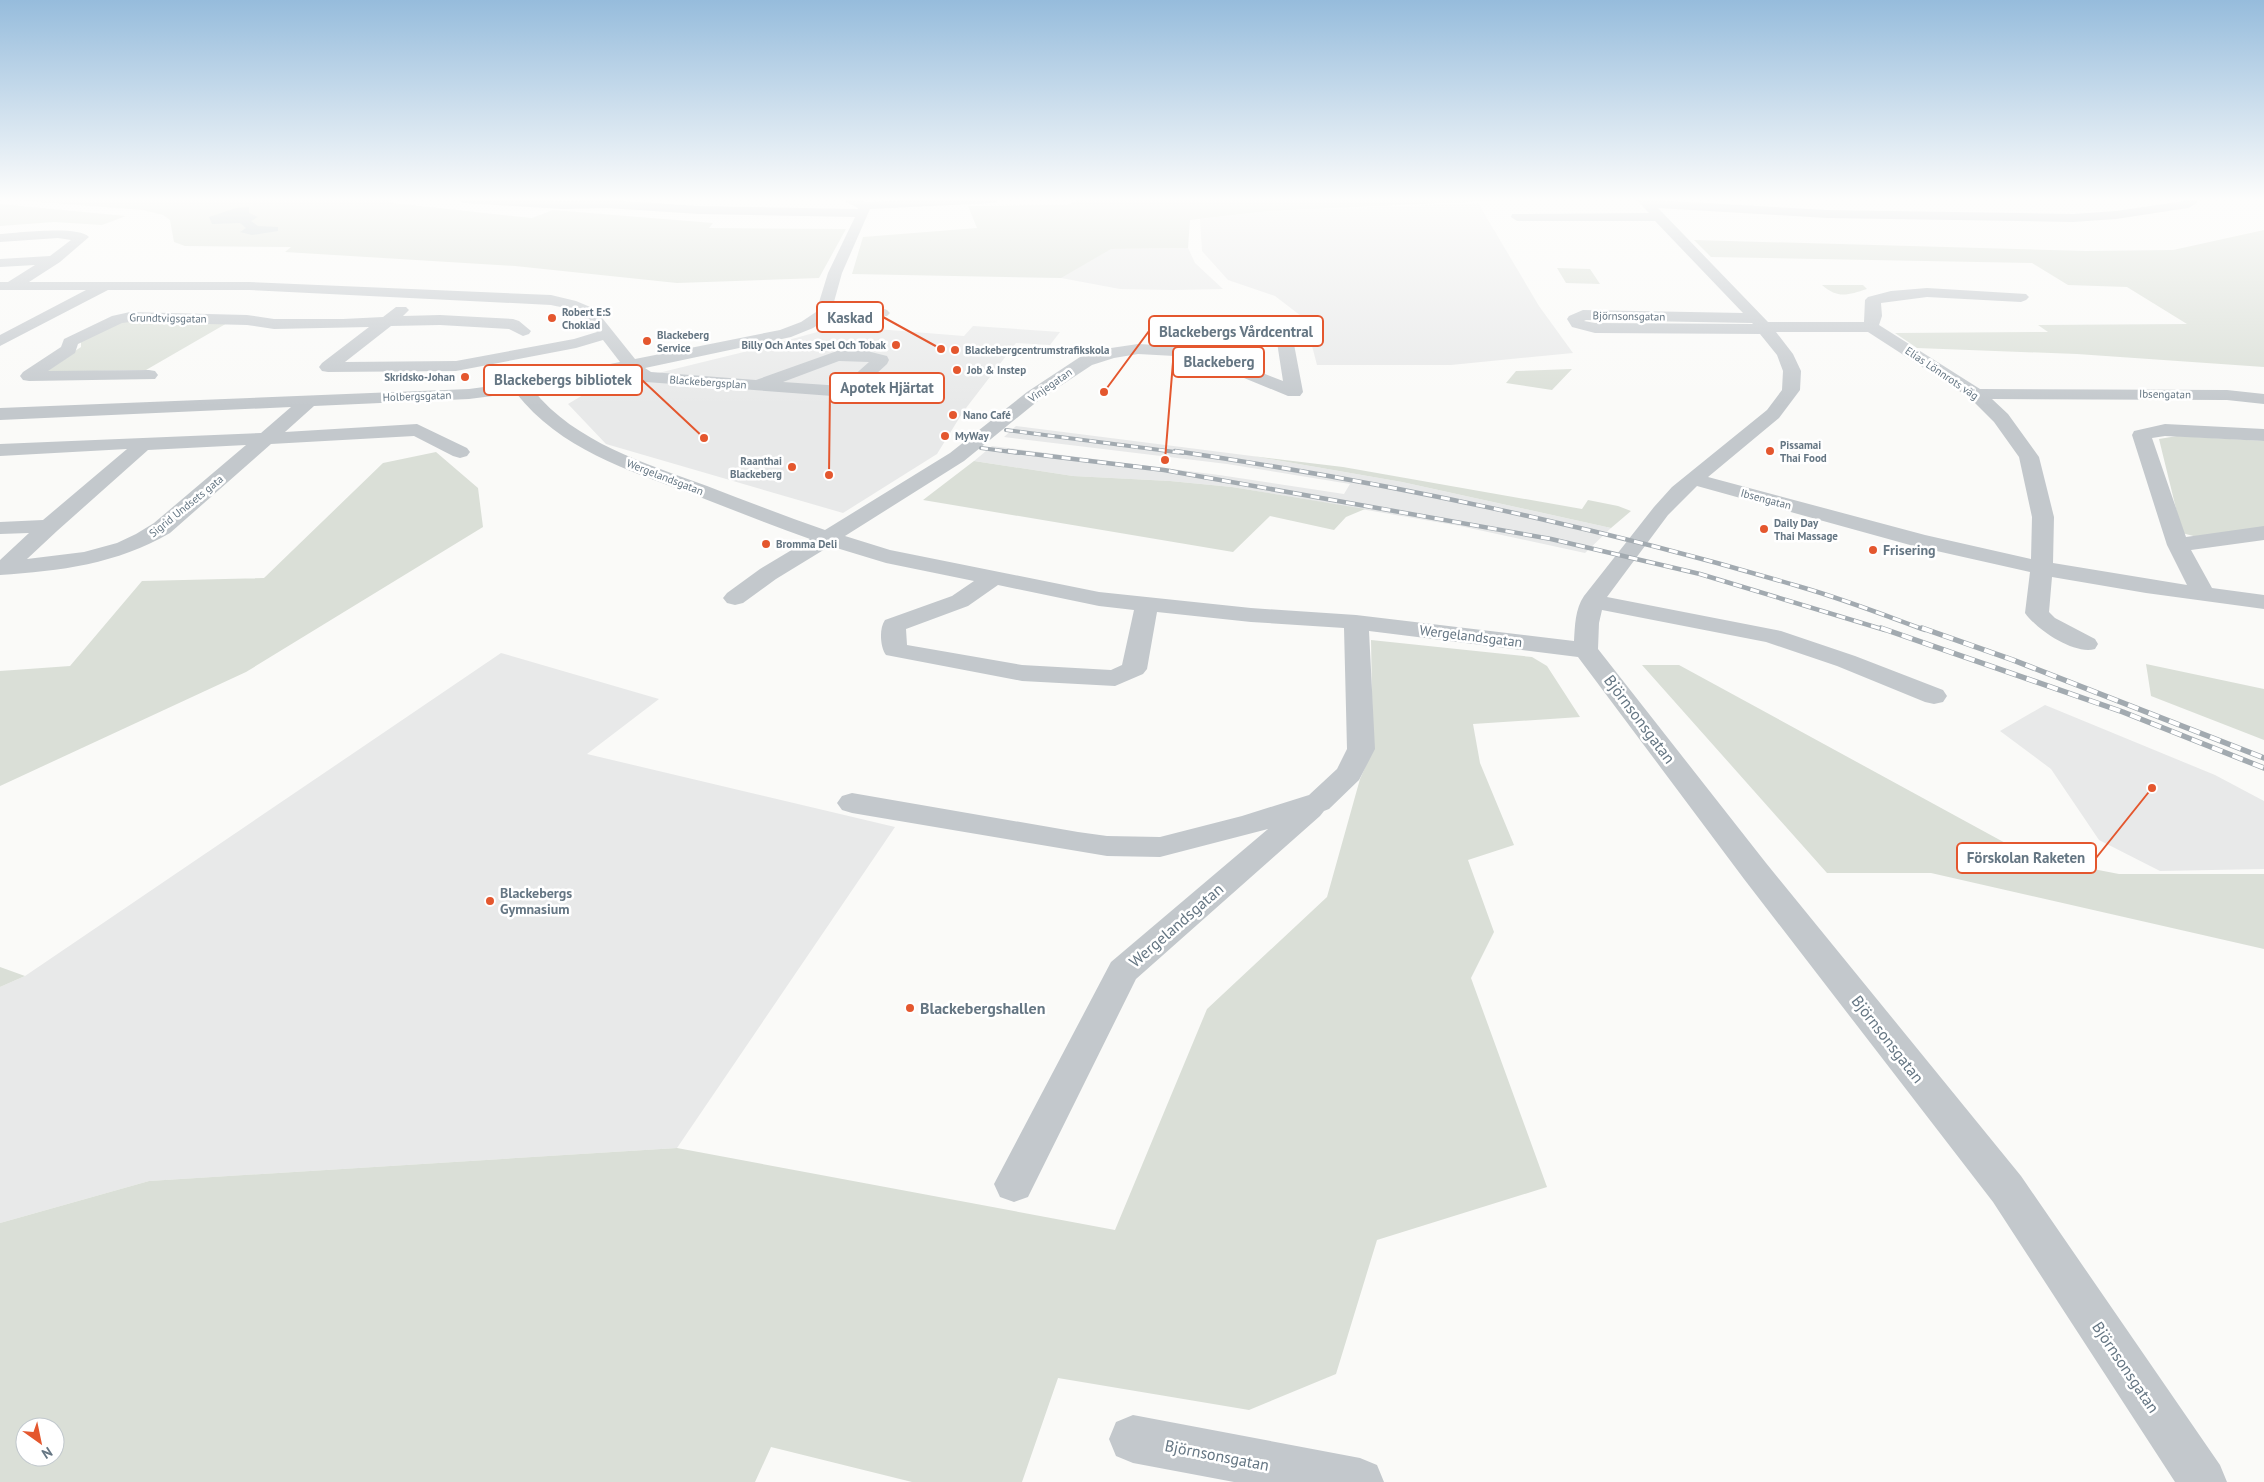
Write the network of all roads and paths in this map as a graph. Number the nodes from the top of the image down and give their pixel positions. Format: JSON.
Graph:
{"nodes":[{"id":1,"x":38,"y":268,"type":"edge"},
{"id":2,"x":838,"y":268,"type":"edge"},
{"id":3,"x":1706,"y":268,"type":"edge"},
{"id":4,"x":108,"y":285,"type":"junction"},
{"id":5,"x":6,"y":286,"type":"edge"},
{"id":6,"x":424,"y":293,"type":"junction"},
{"id":7,"x":2021,"y":297,"type":"dead end"},
{"id":8,"x":882,"y":313,"type":"dead end"},
{"id":9,"x":823,"y":314,"type":"junction"},
{"id":10,"x":387,"y":321,"type":"junction"},
{"id":11,"x":1282,"y":323,"type":"dead end"},
{"id":12,"x":1760,"y":325,"type":"junction"},
{"id":13,"x":1871,"y":326,"type":"junction"},
{"id":14,"x":523,"y":331,"type":"dead end"},
{"id":15,"x":607,"y":334,"type":"junction"},
{"id":16,"x":0,"y":341,"type":"edge"},
{"id":17,"x":631,"y":365,"type":"junction"},
{"id":18,"x":149,"y":375,"type":"dead end"},
{"id":19,"x":759,"y":385,"type":"junction"},
{"id":20,"x":520,"y":387,"type":"junction"},
{"id":21,"x":1976,"y":394,"type":"junction"},
{"id":22,"x":2264,"y":399,"type":"edge"},
{"id":23,"x":310,"y":400,"type":"junction"},
{"id":24,"x":0,"y":414,"type":"edge"},
{"id":25,"x":2264,"y":435,"type":"edge"},
{"id":26,"x":268,"y":437,"type":"junction"},
{"id":27,"x":143,"y":445,"type":"junction"},
{"id":28,"x":0,"y":450,"type":"edge"},
{"id":29,"x":460,"y":452,"type":"dead end"},
{"id":30,"x":1693,"y":479,"type":"junction"},
{"id":31,"x":49,"y":526,"type":"junction"},
{"id":32,"x":0,"y":528,"type":"edge"},
{"id":33,"x":2264,"y":533,"type":"edge"},
{"id":34,"x":827,"y":538,"type":"junction"},
{"id":35,"x":2178,"y":545,"type":"junction"},
{"id":36,"x":2,"y":568,"type":"edge"},
{"id":37,"x":2042,"y":568,"type":"junction"},
{"id":38,"x":993,"y":578,"type":"junction"},
{"id":39,"x":2202,"y":594,"type":"junction"},
{"id":40,"x":735,"y":598,"type":"dead end"},
{"id":41,"x":1592,"y":601,"type":"junction"},
{"id":42,"x":2264,"y":602,"type":"edge"},
{"id":43,"x":1147,"y":605,"type":"junction"},
{"id":44,"x":1356,"y":622,"type":"junction"},
{"id":45,"x":2086,"y":644,"type":"dead end"},
{"id":46,"x":1586,"y":650,"type":"junction"},
{"id":47,"x":1934,"y":696,"type":"dead end"},
{"id":48,"x":852,"y":802,"type":"dead end"},
{"id":49,"x":1319,"y":802,"type":"junction"},
{"id":50,"x":1014,"y":1184,"type":"dead end"},
{"id":51,"x":1133,"y":1439,"type":"dead end"},
{"id":52,"x":1360,"y":1482,"type":"edge"},
{"id":53,"x":2203,"y":1482,"type":"edge"}],
"edges":[{"from":1,"to":5,"type":"street"},
{"from":2,"to":9,"type":"street"},
{"from":3,"to":12,"type":"street"},
{"from":4,"to":5,"type":"street"},
{"from":4,"to":6,"type":"street"},
{"from":4,"to":16,"type":"street"},
{"from":6,"to":10,"type":"street"},
{"from":6,"to":15,"type":"street"},
{"from":7,"to":13,"type":"street"},
{"from":8,"to":9,"type":"street"},
{"from":9,"to":17,"type":"street","name":"Holbergsgatan"},
{"from":10,"to":14,"type":"street","name":"Grundtvigsgatan"},
{"from":10,"to":15,"type":"street"},
{"from":10,"to":18,"type":"street","name":"Grundtvigsgatan"},
{"from":11,"to":34,"type":"street","name":"Vinjegatan"},
{"from":12,"to":12,"type":"street","name":"Björnsonsgatan"},
{"from":12,"to":13,"type":"street"},
{"from":12,"to":30,"type":"street"},
{"from":13,"to":21,"type":"street","name":"Elias Lönnrots väg"},
{"from":15,"to":17,"type":"street"},
{"from":17,"to":19,"type":"street","name":"Blackebergsplan"},
{"from":17,"to":20,"type":"street","name":"Holbergsgatan"},
{"from":19,"to":19,"type":"street","name":"Blackebergsplan"},
{"from":20,"to":23,"type":"street","name":"Holbergsgatan"},
{"from":20,"to":34,"type":"street","name":"Wergelandsgatan"},
{"from":21,"to":22,"type":"street","name":"Ibsengatan"},
{"from":21,"to":37,"type":"street","name":"Elias Lönnrots väg"},
{"from":23,"to":24,"type":"street","name":"Holbergsgatan"},
{"from":23,"to":26,"type":"street","name":"Sigrid Undsets gata"},
{"from":25,"to":35,"type":"street"},
{"from":26,"to":27,"type":"street"},
{"from":26,"to":29,"type":"street"},
{"from":26,"to":36,"type":"street","name":"Sigrid Undsets gata"},
{"from":27,"to":28,"type":"street"},
{"from":27,"to":31,"type":"street","name":"Sigrid Undsets gata"},
{"from":30,"to":37,"type":"street","name":"Ibsengatan"},
{"from":30,"to":41,"type":"street"},
{"from":31,"to":32,"type":"street"},
{"from":31,"to":36,"type":"street","name":"Sigrid Undsets gata"},
{"from":33,"to":35,"type":"street"},
{"from":34,"to":38,"type":"street","name":"Wergelandsgatan"},
{"from":34,"to":40,"type":"street"},
{"from":35,"to":39,"type":"street"},
{"from":37,"to":39,"type":"street","name":"Ibsengatan"},
{"from":37,"to":45,"type":"street"},
{"from":38,"to":43,"type":"street","name":"Wergelandsgatan"},
{"from":38,"to":43,"type":"street"},
{"from":39,"to":42,"type":"street","name":"Ibsengatan"},
{"from":41,"to":46,"type":"street"},
{"from":41,"to":47,"type":"street"},
{"from":43,"to":44,"type":"street","name":"Wergelandsgatan"},
{"from":44,"to":46,"type":"street","name":"Wergelandsgatan"},
{"from":44,"to":49,"type":"street","name":"Wergelandsgatan"},
{"from":46,"to":53,"type":"street","name":"Björnsonsgatan"},
{"from":48,"to":49,"type":"street","name":"Wergelandsgatan"},
{"from":49,"to":50,"type":"street","name":"Wergelandsgatan"},
{"from":51,"to":52,"type":"street","name":"Björnsonsgatan"}]}
